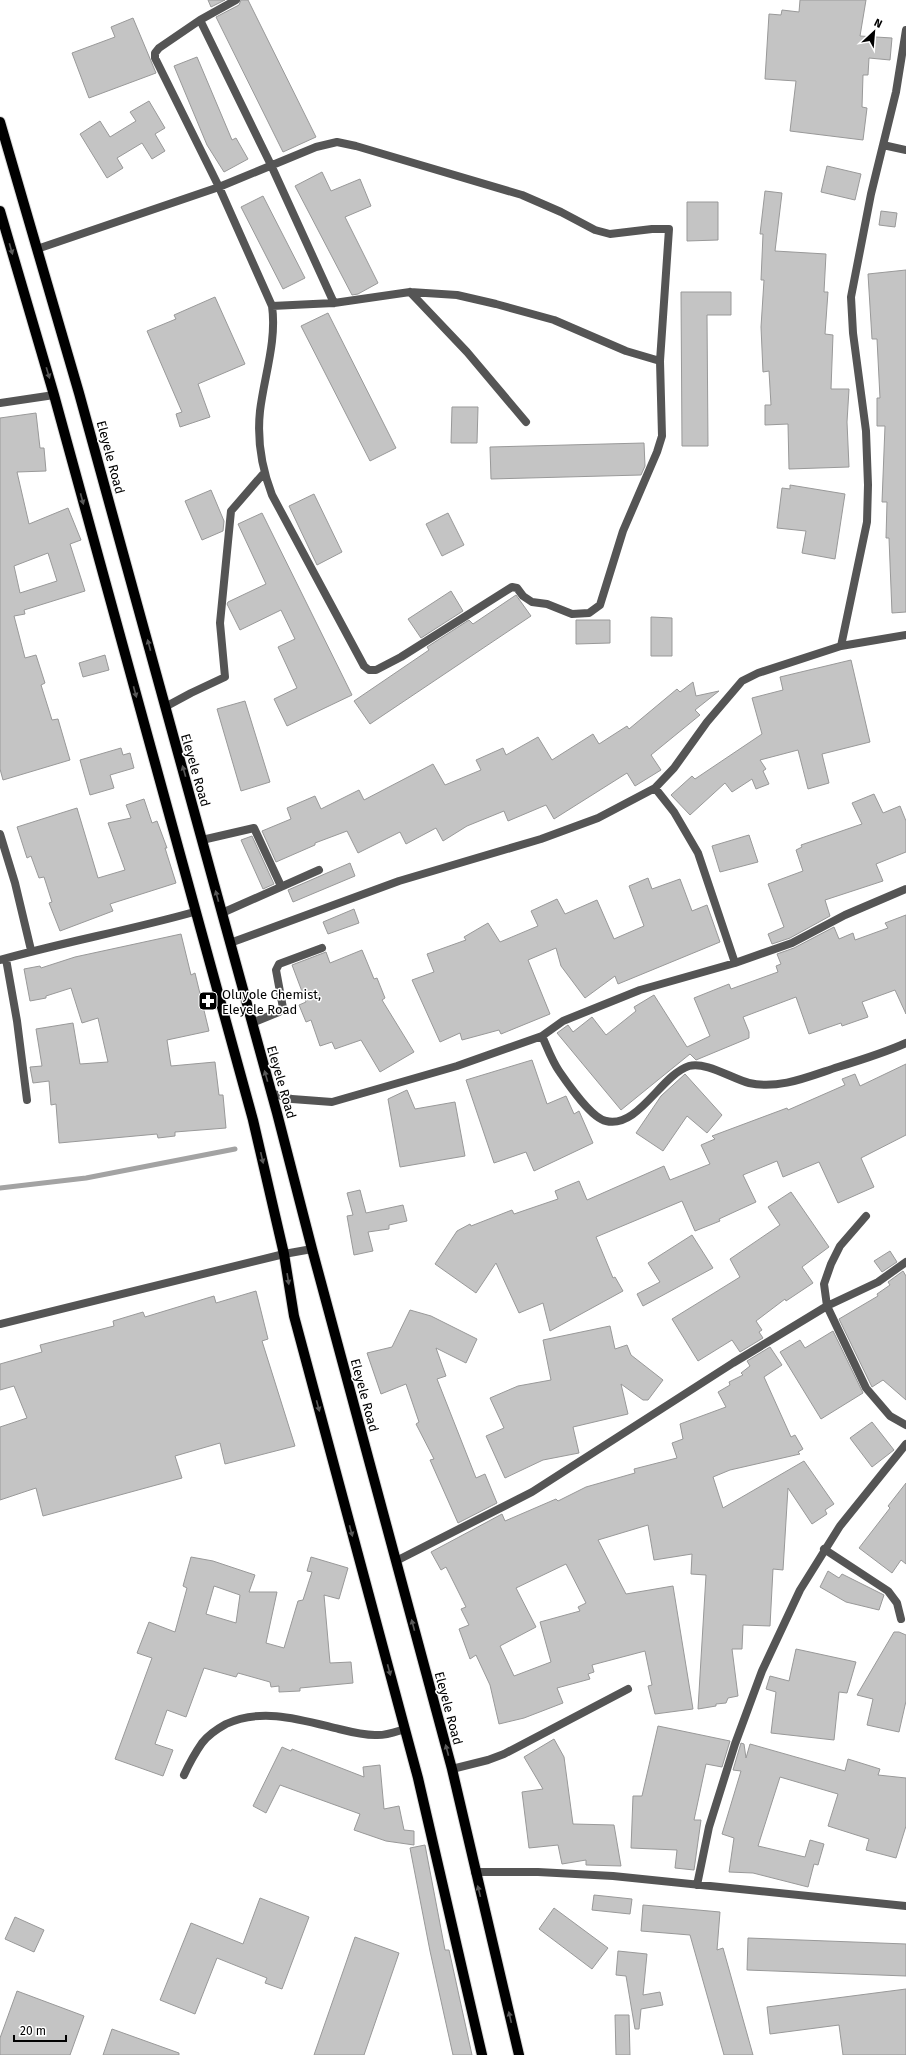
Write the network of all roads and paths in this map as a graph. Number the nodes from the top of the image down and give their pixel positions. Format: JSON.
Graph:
{"nodes":[{"id":1,"x":236,"y":0,"type":"edge"},
{"id":2,"x":200,"y":20,"type":"junction"},
{"id":3,"x":906,"y":30,"type":"edge"},
{"id":4,"x":0,"y":122,"type":"edge"},
{"id":5,"x":883,"y":145,"type":"junction"},
{"id":6,"x":906,"y":150,"type":"edge"},
{"id":7,"x":271,"y":165,"type":"junction"},
{"id":8,"x":219,"y":187,"type":"junction"},
{"id":9,"x":0,"y":211,"type":"edge"},
{"id":10,"x":37,"y":249,"type":"junction"},
{"id":11,"x":410,"y":292,"type":"junction"},
{"id":12,"x":334,"y":303,"type":"junction"},
{"id":13,"x":272,"y":306,"type":"junction"},
{"id":14,"x":660,"y":361,"type":"junction"},
{"id":15,"x":54,"y":395,"type":"junction"},
{"id":16,"x":0,"y":403,"type":"edge"},
{"id":17,"x":526,"y":422,"type":"dead end"},
{"id":18,"x":264,"y":473,"type":"junction"},
{"id":19,"x":906,"y":635,"type":"edge"},
{"id":20,"x":842,"y":646,"type":"junction"},
{"id":21,"x":165,"y":707,"type":"junction"},
{"id":22,"x":656,"y":788,"type":"junction"},
{"id":23,"x":0,"y":834,"type":"edge"},
{"id":24,"x":202,"y":840,"type":"junction"},
{"id":25,"x":319,"y":870,"type":"dead end"},
{"id":26,"x":281,"y":886,"type":"junction"},
{"id":27,"x":906,"y":889,"type":"edge"},
{"id":28,"x":194,"y":912,"type":"junction"},
{"id":29,"x":222,"y":913,"type":"junction"},
{"id":30,"x":230,"y":943,"type":"junction"},
{"id":31,"x":322,"y":948,"type":"dead end"},
{"id":32,"x":31,"y":950,"type":"junction"},
{"id":33,"x":3,"y":960,"type":"edge"},
{"id":34,"x":735,"y":963,"type":"junction"},
{"id":35,"x":252,"y":1023,"type":"junction"},
{"id":36,"x":542,"y":1036,"type":"junction"},
{"id":37,"x":906,"y":1043,"type":"edge"},
{"id":38,"x":271,"y":1093,"type":"junction"},
{"id":39,"x":27,"y":1100,"type":"dead end"},
{"id":40,"x":866,"y":1216,"type":"dead end"},
{"id":41,"x":312,"y":1249,"type":"junction"},
{"id":42,"x":284,"y":1254,"type":"junction"},
{"id":43,"x":906,"y":1262,"type":"edge"},
{"id":44,"x":827,"y":1306,"type":"junction"},
{"id":45,"x":0,"y":1324,"type":"edge"},
{"id":46,"x":906,"y":1425,"type":"edge"},
{"id":47,"x":906,"y":1444,"type":"edge"},
{"id":48,"x":824,"y":1550,"type":"junction"},
{"id":49,"x":396,"y":1561,"type":"junction"},
{"id":50,"x":901,"y":1619,"type":"dead end"},
{"id":51,"x":628,"y":1689,"type":"dead end"},
{"id":52,"x":405,"y":1729,"type":"junction"},
{"id":53,"x":452,"y":1769,"type":"junction"},
{"id":54,"x":184,"y":1775,"type":"dead end"},
{"id":55,"x":475,"y":1872,"type":"junction"},
{"id":56,"x":698,"y":1885,"type":"junction"},
{"id":57,"x":906,"y":1906,"type":"edge"},
{"id":58,"x":482,"y":2055,"type":"edge"},
{"id":59,"x":519,"y":2055,"type":"edge"}],
"edges":[{"from":1,"to":2,"type":"street"},
{"from":2,"to":7,"type":"street"},
{"from":2,"to":8,"type":"street"},
{"from":3,"to":5,"type":"street"},
{"from":4,"to":10,"type":"main road","name":"Eleyele Road"},
{"from":5,"to":6,"type":"street"},
{"from":5,"to":20,"type":"street"},
{"from":7,"to":8,"type":"street"},
{"from":7,"to":12,"type":"street"},
{"from":7,"to":14,"type":"street"},
{"from":8,"to":10,"type":"street"},
{"from":8,"to":13,"type":"street"},
{"from":9,"to":15,"type":"main road","one_way":true},
{"from":21,"to":10,"type":"main road","name":"Eleyele Road","one_way":true},
{"from":11,"to":12,"type":"street"},
{"from":11,"to":14,"type":"street"},
{"from":11,"to":17,"type":"street"},
{"from":12,"to":13,"type":"street"},
{"from":13,"to":18,"type":"street"},
{"from":14,"to":18,"type":"street"},
{"from":15,"to":16,"type":"street"},
{"from":15,"to":28,"type":"main road","one_way":true},
{"from":18,"to":21,"type":"street"},
{"from":19,"to":20,"type":"street"},
{"from":20,"to":22,"type":"street"},
{"from":24,"to":21,"type":"main road","name":"Eleyele Road","one_way":true},
{"from":22,"to":30,"type":"street"},
{"from":22,"to":34,"type":"street"},
{"from":23,"to":32,"type":"street"},
{"from":24,"to":26,"type":"street"},
{"from":29,"to":24,"type":"main road","name":"Eleyele Road","one_way":true},
{"from":25,"to":26,"type":"street"},
{"from":26,"to":29,"type":"street"},
{"from":27,"to":34,"type":"street"},
{"from":28,"to":32,"type":"street"},
{"from":28,"to":42,"type":"main road","one_way":true},
{"from":29,"to":30,"type":"main road","name":"Eleyele Road"},
{"from":30,"to":35,"type":"main road","name":"Eleyele Road"},
{"from":31,"to":35,"type":"street"},
{"from":32,"to":33,"type":"street"},
{"from":33,"to":39,"type":"street"},
{"from":34,"to":36,"type":"street"},
{"from":38,"to":35,"type":"main road","name":"Eleyele Road","one_way":true},
{"from":36,"to":37,"type":"street"},
{"from":36,"to":38,"type":"street"},
{"from":38,"to":41,"type":"main road","name":"Eleyele Road"},
{"from":40,"to":44,"type":"street"},
{"from":41,"to":42,"type":"street"},
{"from":41,"to":49,"type":"main road","name":"Eleyele Road"},
{"from":42,"to":45,"type":"street"},
{"from":42,"to":52,"type":"main road","one_way":true},
{"from":43,"to":44,"type":"street"},
{"from":44,"to":46,"type":"street"},
{"from":44,"to":49,"type":"street"},
{"from":47,"to":48,"type":"street"},
{"from":48,"to":50,"type":"street"},
{"from":48,"to":56,"type":"street"},
{"from":53,"to":49,"type":"main road","name":"Eleyele Road","one_way":true},
{"from":51,"to":53,"type":"street"},
{"from":52,"to":54,"type":"street"},
{"from":52,"to":58,"type":"main road"},
{"from":53,"to":55,"type":"main road","name":"Eleyele Road"},
{"from":55,"to":56,"type":"street"},
{"from":59,"to":55,"type":"main road","name":"Eleyele Road","one_way":true},
{"from":56,"to":57,"type":"street"}]}
